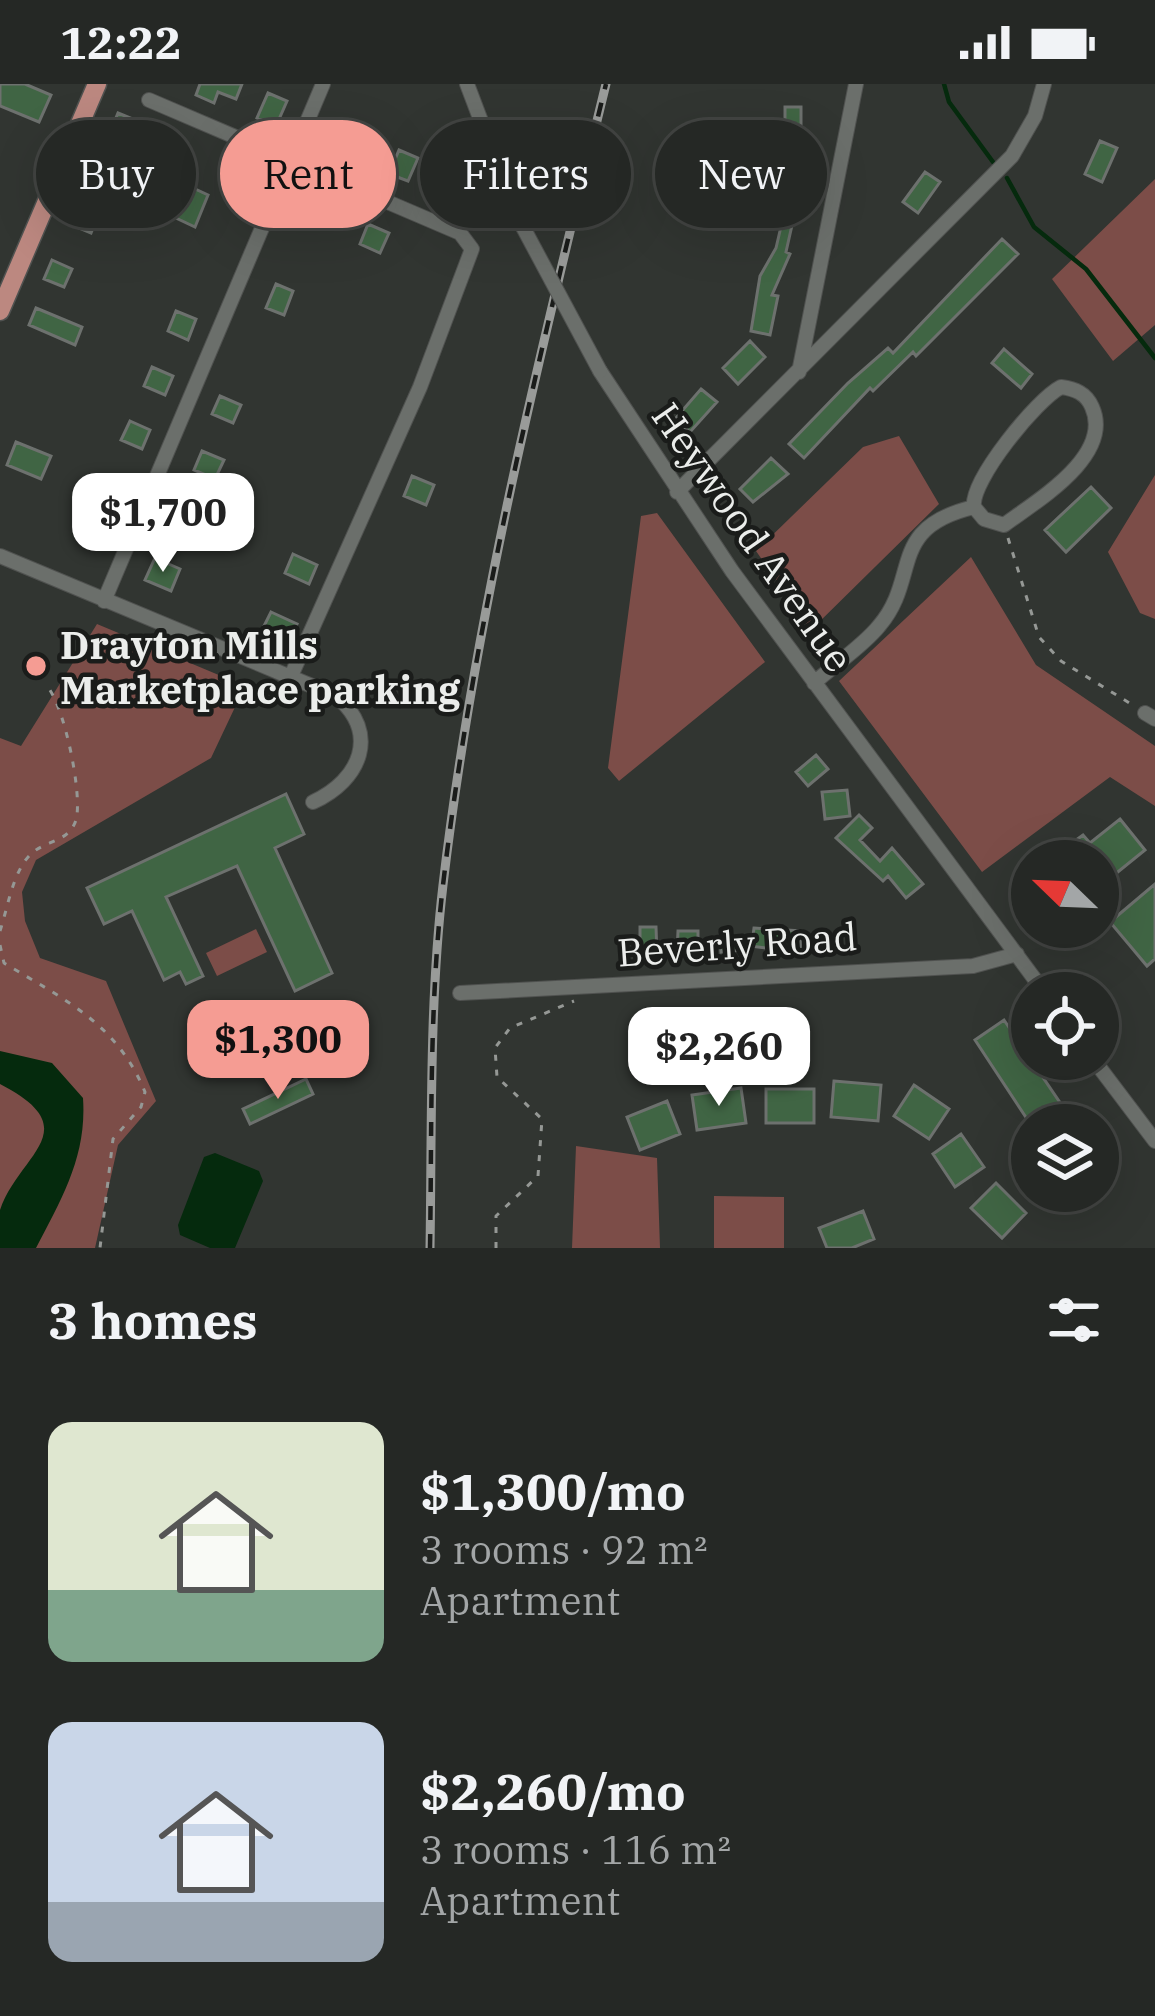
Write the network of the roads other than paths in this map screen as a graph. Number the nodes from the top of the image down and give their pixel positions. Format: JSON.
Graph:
{"nodes":[{"id":1,"x":97,"y":84,"type":"edge"},
{"id":2,"x":323,"y":84,"type":"edge"},
{"id":3,"x":467,"y":84,"type":"edge"},
{"id":4,"x":856,"y":84,"type":"edge"},
{"id":5,"x":1044,"y":84,"type":"edge"},
{"id":6,"x":149,"y":100,"type":"dead end"},
{"id":7,"x":308,"y":120,"type":"edge"},
{"id":8,"x":220,"y":130,"type":"edge"},
{"id":9,"x":396,"y":205,"type":"edge"},
{"id":10,"x":262,"y":228,"type":"edge"},
{"id":11,"x":0,"y":311,"type":"edge"},
{"id":12,"x":799,"y":372,"type":"junction"},
{"id":13,"x":677,"y":492,"type":"junction"},
{"id":14,"x":974,"y":507,"type":"junction"},
{"id":15,"x":0,"y":556,"type":"edge"},
{"id":16,"x":104,"y":601,"type":"junction"},
{"id":17,"x":291,"y":676,"type":"junction"},
{"id":18,"x":814,"y":682,"type":"junction"},
{"id":19,"x":314,"y":802,"type":"dead end"},
{"id":20,"x":1017,"y":954,"type":"junction"},
{"id":21,"x":1030,"y":972,"type":"edge"},
{"id":22,"x":460,"y":993,"type":"dead end"},
{"id":23,"x":1109,"y":1080,"type":"edge"},
{"id":24,"x":1155,"y":1141,"type":"edge"}],
"edges":[{"from":1,"to":11,"type":"main road"},
{"from":2,"to":7,"type":"street"},
{"from":3,"to":13,"type":"street","name":"Heywood Avenue","bridge":true},
{"from":4,"to":12,"type":"street"},
{"from":5,"to":12,"type":"street"},
{"from":6,"to":8,"type":"street"},
{"from":9,"to":17,"type":"street"},
{"from":10,"to":16,"type":"street"},
{"from":12,"to":13,"type":"street"},
{"from":13,"to":18,"type":"street","name":"Heywood Avenue"},
{"from":14,"to":14,"type":"street"},
{"from":14,"to":18,"type":"street"},
{"from":15,"to":16,"type":"street"},
{"from":16,"to":17,"type":"street"},
{"from":17,"to":19,"type":"street"},
{"from":18,"to":20,"type":"street","name":"Heywood Avenue"},
{"from":20,"to":21,"type":"street","name":"Heywood Avenue"},
{"from":20,"to":22,"type":"street","name":"Beverly Road"},
{"from":23,"to":24,"type":"street"}]}
